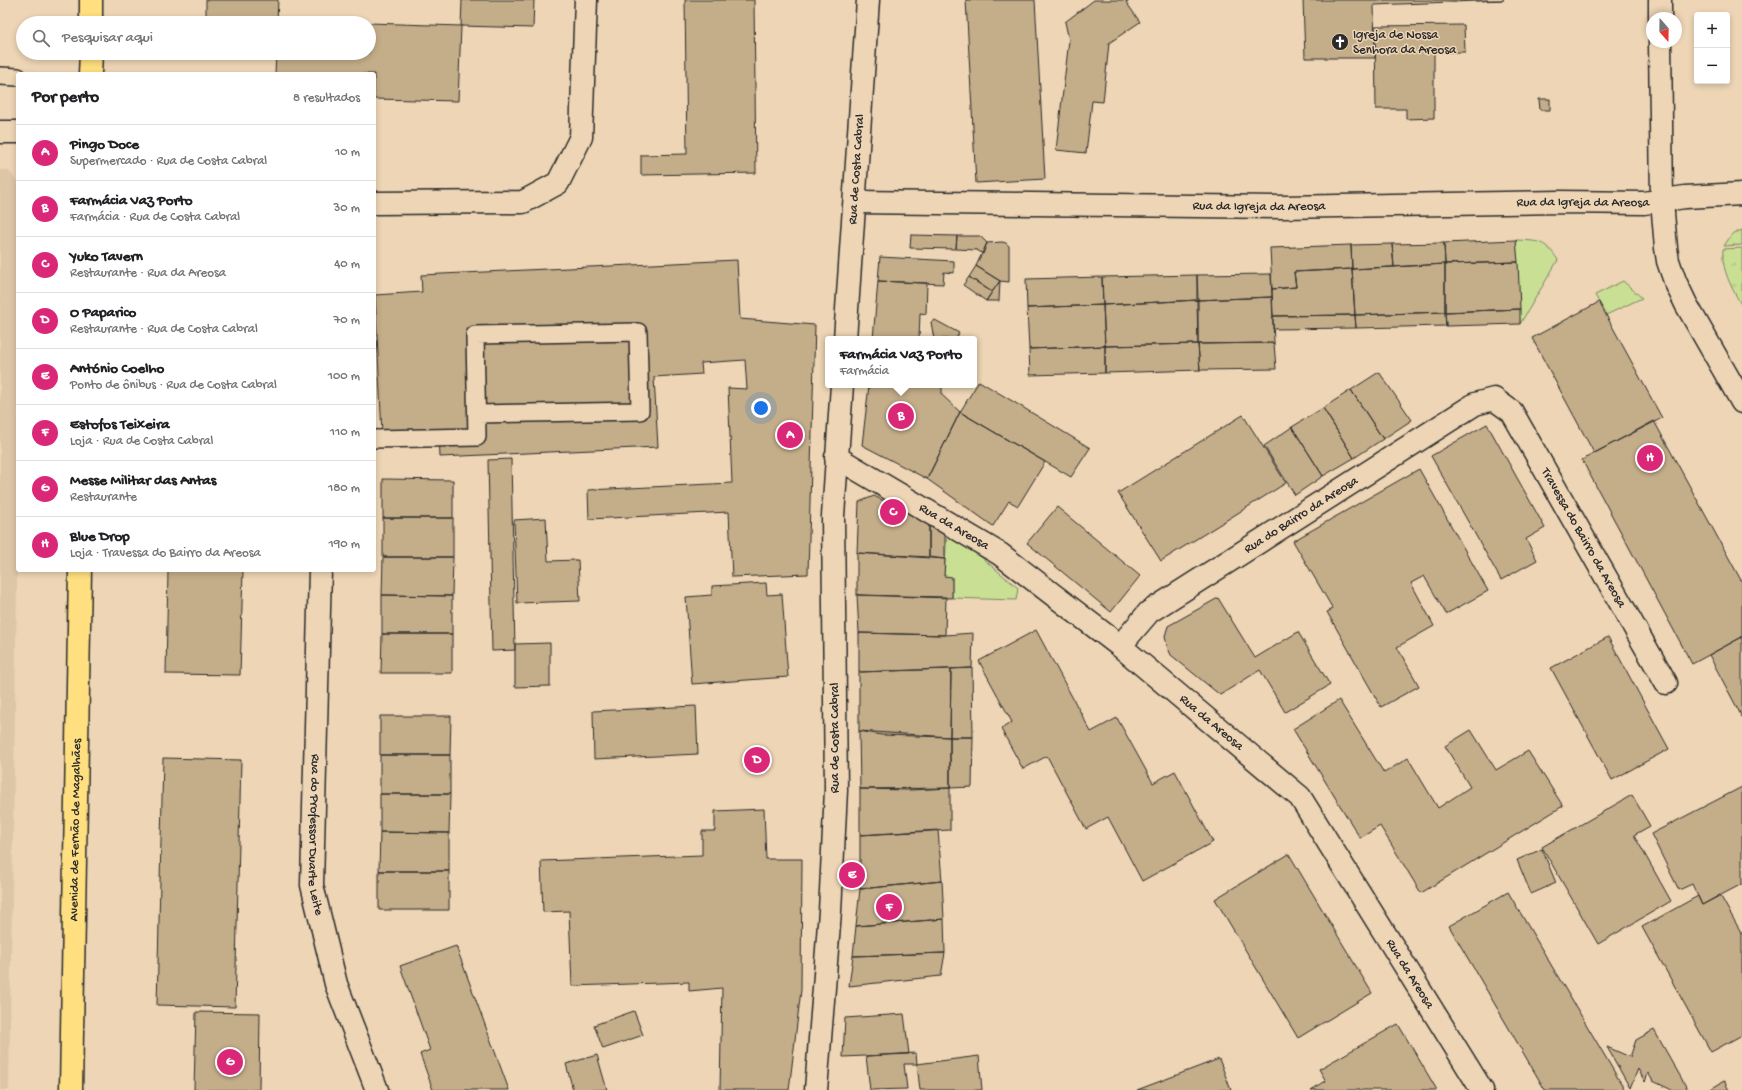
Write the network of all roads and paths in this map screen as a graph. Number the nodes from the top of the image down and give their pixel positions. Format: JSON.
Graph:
{"nodes":[{"id":1,"x":91,"y":0,"type":"edge"},
{"id":2,"x":586,"y":0,"type":"edge"},
{"id":3,"x":868,"y":0,"type":"edge"},
{"id":4,"x":1660,"y":0,"type":"edge"},
{"id":5,"x":1660,"y":12,"type":"edge"},
{"id":6,"x":91,"y":16,"type":"edge"},
{"id":7,"x":1660,"y":48,"type":"edge"},
{"id":8,"x":91,"y":60,"type":"edge"},
{"id":9,"x":90,"y":72,"type":"edge"},
{"id":10,"x":0,"y":76,"type":"edge"},
{"id":11,"x":16,"y":77,"type":"edge"},
{"id":12,"x":0,"y":132,"type":"edge"},
{"id":13,"x":16,"y":132,"type":"edge"},
{"id":14,"x":1742,"y":194,"type":"edge"},
{"id":15,"x":1662,"y":201,"type":"junction"},
{"id":16,"x":855,"y":202,"type":"junction"},
{"id":17,"x":376,"y":203,"type":"edge"},
{"id":18,"x":845,"y":336,"type":"edge"},
{"id":19,"x":842,"y":388,"type":"edge"},
{"id":20,"x":1494,"y":399,"type":"joint"},
{"id":21,"x":1742,"y":402,"type":"edge"},
{"id":22,"x":476,"y":414,"type":"junction"},
{"id":23,"x":376,"y":439,"type":"edge"},
{"id":24,"x":836,"y":457,"type":"junction"},
{"id":25,"x":80,"y":572,"type":"edge"},
{"id":26,"x":320,"y":572,"type":"edge"},
{"id":27,"x":1120,"y":646,"type":"junction"},
{"id":28,"x":1666,"y":683,"type":"dead end"},
{"id":29,"x":71,"y":1090,"type":"edge"},
{"id":30,"x":377,"y":1090,"type":"edge"},
{"id":31,"x":816,"y":1090,"type":"edge"},
{"id":32,"x":1482,"y":1090,"type":"edge"}],
"edges":[{"from":1,"to":6,"type":"main road"},
{"from":2,"to":17,"type":"street"},
{"from":3,"to":16,"type":"street","name":"Rua de Costa Cabral"},
{"from":4,"to":5,"type":"street"},
{"from":7,"to":15,"type":"street"},
{"from":8,"to":9,"type":"main road"},
{"from":10,"to":11,"type":"lane"},
{"from":12,"to":13,"type":"street"},
{"from":14,"to":15,"type":"street","name":"Rua da Igreja da Areosa"},
{"from":15,"to":16,"type":"street","name":"Rua da Igreja da Areosa"},
{"from":15,"to":21,"type":"street"},
{"from":16,"to":18,"type":"street","name":"Rua de Costa Cabral"},
{"from":19,"to":24,"type":"street","name":"Rua de Costa Cabral"},
{"from":20,"to":27,"type":"street","name":"Rua do Bairro da Areosa"},
{"from":20,"to":28,"type":"street","name":"Travessa do Bairro da Areosa"},
{"from":22,"to":22,"type":"lane"},
{"from":22,"to":23,"type":"lane"},
{"from":24,"to":27,"type":"street","name":"Rua da Areosa"},
{"from":24,"to":31,"type":"street","name":"Rua de Costa Cabral"},
{"from":25,"to":29,"type":"main road","name":"Avenida de Fernão de Magalhães"},
{"from":26,"to":30,"type":"street","name":"Rua do Professor Duarte Leite"},
{"from":27,"to":32,"type":"street","name":"Rua da Areosa"}]}
